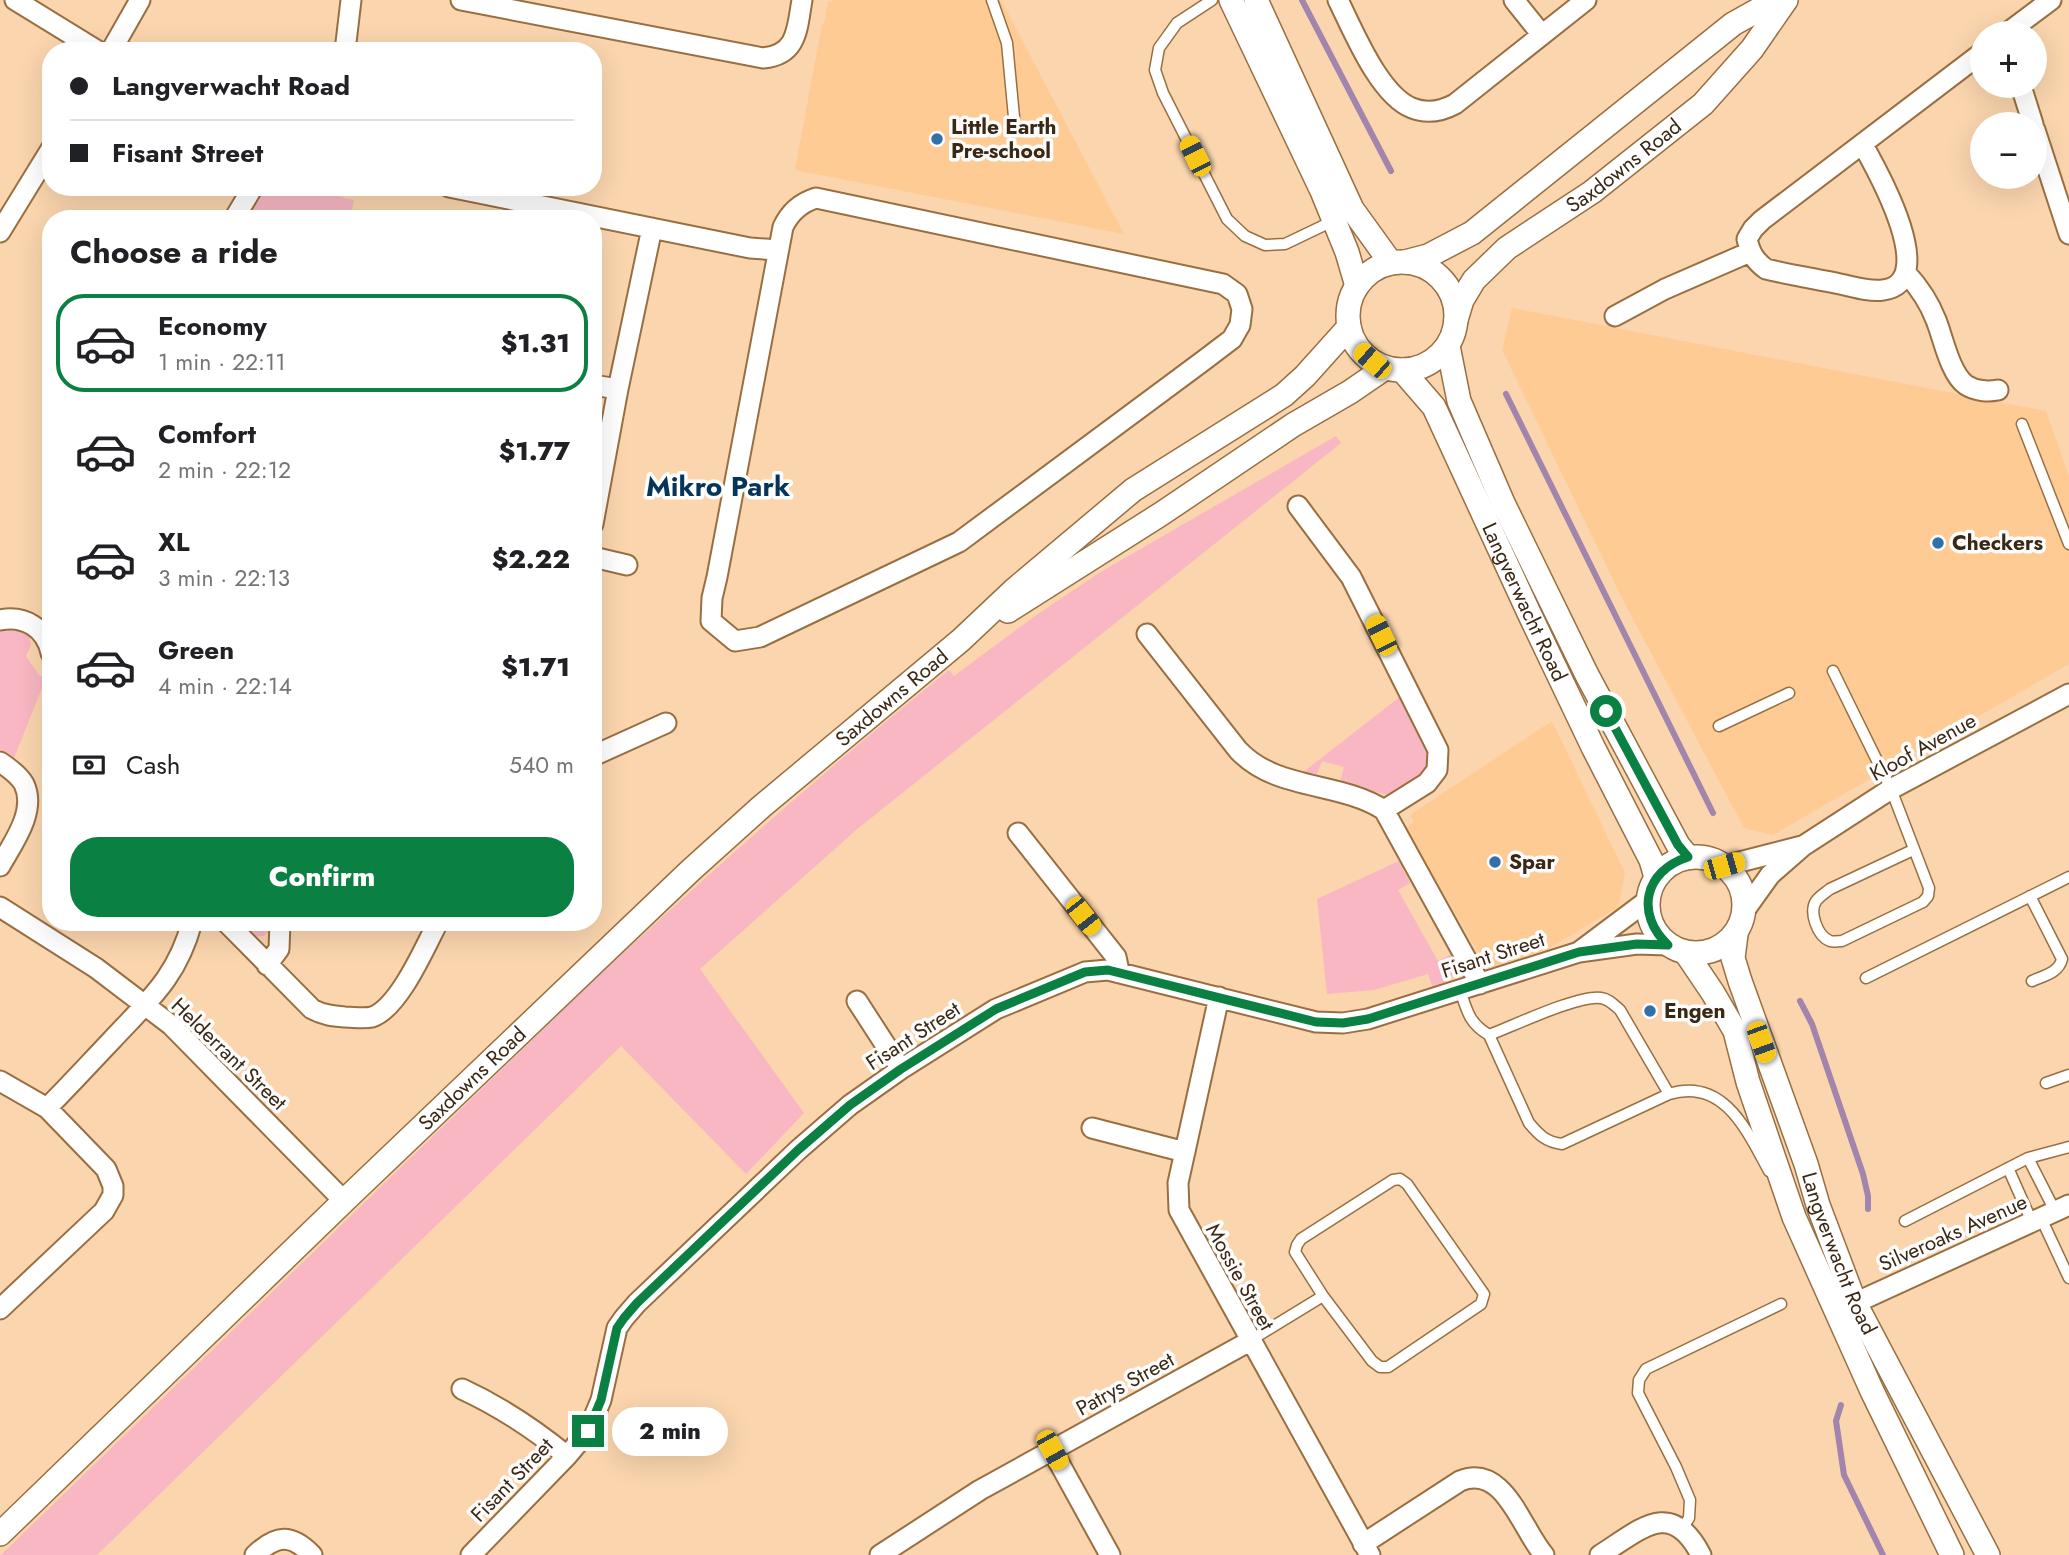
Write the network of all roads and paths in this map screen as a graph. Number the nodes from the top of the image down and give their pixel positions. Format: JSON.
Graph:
{"nodes":[{"id":1,"x":15,"y":0,"type":"edge"},
{"id":2,"x":140,"y":0,"type":"edge"},
{"id":3,"x":351,"y":0,"type":"edge"},
{"id":4,"x":461,"y":0,"type":"edge"},
{"id":5,"x":802,"y":0,"type":"edge"},
{"id":6,"x":992,"y":0,"type":"edge"},
{"id":7,"x":1212,"y":0,"type":"edge"},
{"id":8,"x":1231,"y":0,"type":"edge"},
{"id":9,"x":1256,"y":0,"type":"edge"},
{"id":10,"x":1338,"y":0,"type":"edge"},
{"id":11,"x":1514,"y":0,"type":"edge"},
{"id":12,"x":1586,"y":0,"type":"edge"},
{"id":13,"x":1776,"y":0,"type":"edge"},
{"id":14,"x":1786,"y":0,"type":"edge"},
{"id":15,"x":2050,"y":0,"type":"edge"},
{"id":16,"x":2023,"y":21,"type":"edge"},
{"id":17,"x":1542,"y":35,"type":"junction"},
{"id":18,"x":83,"y":42,"type":"edge"},
{"id":19,"x":116,"y":42,"type":"edge"},
{"id":20,"x":346,"y":42,"type":"edge"},
{"id":21,"x":1970,"y":62,"type":"edge"},
{"id":22,"x":1014,"y":117,"type":"dead end"},
{"id":23,"x":1863,"y":145,"type":"junction"},
{"id":24,"x":42,"y":164,"type":"edge"},
{"id":25,"x":2047,"y":167,"type":"edge"},
{"id":26,"x":494,"y":196,"type":"edge"},
{"id":27,"x":563,"y":210,"type":"edge"},
{"id":28,"x":602,"y":218,"type":"edge"},
{"id":29,"x":1334,"y":220,"type":"junction"},
{"id":30,"x":652,"y":228,"type":"junction"},
{"id":31,"x":0,"y":232,"type":"edge"},
{"id":32,"x":2069,"y":234,"type":"edge"},
{"id":33,"x":778,"y":250,"type":"junction"},
{"id":34,"x":1750,"y":252,"type":"junction"},
{"id":35,"x":1398,"y":262,"type":"junction"},
{"id":36,"x":1906,"y":273,"type":"junction"},
{"id":37,"x":1357,"y":286,"type":"junction"},
{"id":38,"x":1615,"y":316,"type":"dead end"},
{"id":39,"x":1456,"y":320,"type":"junction"},
{"id":40,"x":1349,"y":327,"type":"junction"},
{"id":41,"x":1448,"y":346,"type":"junction"},
{"id":42,"x":1393,"y":369,"type":"junction"},
{"id":43,"x":602,"y":386,"type":"edge"},
{"id":44,"x":618,"y":389,"type":"junction"},
{"id":45,"x":1998,"y":390,"type":"dead end"},
{"id":46,"x":2022,"y":425,"type":"dead end"},
{"id":47,"x":602,"y":475,"type":"edge"},
{"id":48,"x":1298,"y":506,"type":"dead end"},
{"id":49,"x":2069,"y":544,"type":"edge"},
{"id":50,"x":602,"y":560,"type":"edge"},
{"id":51,"x":627,"y":565,"type":"dead end"},
{"id":52,"x":0,"y":620,"type":"edge"},
{"id":53,"x":42,"y":634,"type":"edge"},
{"id":54,"x":1147,"y":634,"type":"dead end"},
{"id":55,"x":961,"y":640,"type":"junction"},
{"id":56,"x":1833,"y":671,"type":"dead end"},
{"id":57,"x":1789,"y":693,"type":"dead end"},
{"id":58,"x":2069,"y":694,"type":"edge"},
{"id":59,"x":666,"y":723,"type":"dead end"},
{"id":60,"x":1719,"y":726,"type":"dead end"},
{"id":61,"x":602,"y":753,"type":"edge"},
{"id":62,"x":0,"y":762,"type":"edge"},
{"id":63,"x":1891,"y":789,"type":"junction"},
{"id":64,"x":1384,"y":810,"type":"junction"},
{"id":65,"x":1018,"y":833,"type":"dead end"},
{"id":66,"x":1803,"y":846,"type":"junction"},
{"id":67,"x":1913,"y":850,"type":"junction"},
{"id":68,"x":1688,"y":857,"type":"junction"},
{"id":69,"x":0,"y":866,"type":"edge"},
{"id":70,"x":1724,"y":866,"type":"junction"},
{"id":71,"x":1656,"y":877,"type":"junction"},
{"id":72,"x":2069,"y":877,"type":"edge"},
{"id":73,"x":2030,"y":896,"type":"junction"},
{"id":74,"x":1648,"y":901,"type":"junction"},
{"id":75,"x":0,"y":908,"type":"edge"},
{"id":76,"x":1745,"y":910,"type":"junction"},
{"id":77,"x":189,"y":931,"type":"edge"},
{"id":78,"x":235,"y":931,"type":"edge"},
{"id":79,"x":280,"y":931,"type":"edge"},
{"id":80,"x":433,"y":931,"type":"edge"},
{"id":81,"x":1736,"y":934,"type":"junction"},
{"id":82,"x":1677,"y":949,"type":"junction"},
{"id":83,"x":1579,"y":952,"type":"junction"},
{"id":84,"x":267,"y":965,"type":"junction"},
{"id":85,"x":1118,"y":971,"type":"junction"},
{"id":86,"x":1866,"y":978,"type":"dead end"},
{"id":87,"x":2032,"y":981,"type":"dead end"},
{"id":88,"x":1480,"y":984,"type":"junction"},
{"id":89,"x":1460,"y":990,"type":"junction"},
{"id":90,"x":1219,"y":997,"type":"junction"},
{"id":91,"x":857,"y":1001,"type":"dead end"},
{"id":92,"x":145,"y":1006,"type":"junction"},
{"id":93,"x":1489,"y":1035,"type":"junction"},
{"id":94,"x":901,"y":1069,"type":"junction"},
{"id":95,"x":2069,"y":1075,"type":"edge"},
{"id":96,"x":0,"y":1081,"type":"edge"},
{"id":97,"x":2046,"y":1083,"type":"dead end"},
{"id":98,"x":1669,"y":1094,"type":"junction"},
{"id":99,"x":47,"y":1108,"type":"junction"},
{"id":100,"x":1091,"y":1128,"type":"dead end"},
{"id":101,"x":2069,"y":1147,"type":"edge"},
{"id":102,"x":1185,"y":1152,"type":"junction"},
{"id":103,"x":2028,"y":1158,"type":"junction"},
{"id":104,"x":2008,"y":1168,"type":"junction"},
{"id":105,"x":344,"y":1201,"type":"junction"},
{"id":106,"x":2049,"y":1214,"type":"edge"},
{"id":107,"x":1794,"y":1217,"type":"junction"},
{"id":108,"x":1905,"y":1221,"type":"dead end"},
{"id":109,"x":2069,"y":1278,"type":"edge"},
{"id":110,"x":1323,"y":1296,"type":"junction"},
{"id":111,"x":1855,"y":1303,"type":"junction"},
{"id":112,"x":1781,"y":1304,"type":"dead end"},
{"id":113,"x":0,"y":1309,"type":"edge"},
{"id":114,"x":1250,"y":1341,"type":"junction"},
{"id":115,"x":462,"y":1389,"type":"dead end"},
{"id":116,"x":1052,"y":1450,"type":"junction"},
{"id":117,"x":567,"y":1456,"type":"junction"},
{"id":118,"x":1682,"y":1529,"type":"junction"},
{"id":119,"x":0,"y":1534,"type":"edge"},
{"id":120,"x":1366,"y":1550,"type":"edge"},
{"id":121,"x":254,"y":1555,"type":"edge"},
{"id":122,"x":312,"y":1555,"type":"edge"},
{"id":123,"x":471,"y":1555,"type":"edge"},
{"id":124,"x":880,"y":1555,"type":"edge"},
{"id":125,"x":1110,"y":1555,"type":"edge"},
{"id":126,"x":1544,"y":1555,"type":"edge"},
{"id":127,"x":1600,"y":1555,"type":"edge"},
{"id":128,"x":1700,"y":1555,"type":"edge"},
{"id":129,"x":1952,"y":1555,"type":"edge"},
{"id":130,"x":1988,"y":1555,"type":"edge"}],
"edges":[{"from":1,"to":18,"type":"street"},
{"from":2,"to":19,"type":"street"},
{"from":3,"to":20,"type":"street"},
{"from":4,"to":5,"type":"street"},
{"from":6,"to":22,"type":"lane"},
{"from":7,"to":29,"type":"lane"},
{"from":8,"to":29,"type":"street"},
{"from":9,"to":35,"type":"street"},
{"from":10,"to":17,"type":"street"},
{"from":11,"to":17,"type":"street"},
{"from":12,"to":17,"type":"street"},
{"from":13,"to":35,"type":"street","name":"Saxdowns Road"},
{"from":14,"to":39,"type":"street","name":"Saxdowns Road"},
{"from":15,"to":16,"type":"street"},
{"from":21,"to":23,"type":"street"},
{"from":23,"to":34,"type":"street"},
{"from":23,"to":36,"type":"street"},
{"from":24,"to":31,"type":"street"},
{"from":25,"to":32,"type":"street"},
{"from":26,"to":27,"type":"street"},
{"from":28,"to":30,"type":"street"},
{"from":29,"to":37,"type":"street"},
{"from":30,"to":33,"type":"street"},
{"from":30,"to":44,"type":"street"},
{"from":33,"to":33,"type":"street"},
{"from":34,"to":36,"type":"street"},
{"from":34,"to":38,"type":"street"},
{"from":35,"to":37,"type":"street"},
{"from":35,"to":39,"type":"street"},
{"from":36,"to":45,"type":"street"},
{"from":37,"to":40,"type":"street"},
{"from":39,"to":41,"type":"street"},
{"from":40,"to":42,"type":"street"},
{"from":40,"to":55,"type":"street","name":"Saxdowns Road"},
{"from":41,"to":42,"type":"street"},
{"from":41,"to":68,"type":"street","name":"Langverwacht Road"},
{"from":42,"to":55,"type":"street","name":"Saxdowns Road"},
{"from":42,"to":71,"type":"street","name":"Langverwacht Road"},
{"from":43,"to":44,"type":"street"},
{"from":44,"to":47,"type":"street"},
{"from":46,"to":49,"type":"lane"},
{"from":48,"to":64,"type":"street"},
{"from":50,"to":51,"type":"street"},
{"from":52,"to":53,"type":"street"},
{"from":54,"to":64,"type":"street"},
{"from":55,"to":105,"type":"street","name":"Saxdowns Road"},
{"from":56,"to":63,"type":"lane"},
{"from":57,"to":60,"type":"lane"},
{"from":58,"to":63,"type":"street","name":"Kloof Avenue"},
{"from":59,"to":61,"type":"street"},
{"from":62,"to":69,"type":"street"},
{"from":63,"to":66,"type":"street","name":"Kloof Avenue"},
{"from":63,"to":67,"type":"lane"},
{"from":64,"to":88,"type":"street"},
{"from":65,"to":85,"type":"street"},
{"from":66,"to":70,"type":"street","name":"Kloof Avenue"},
{"from":66,"to":76,"type":"street","name":"Kloof Avenue"},
{"from":67,"to":67,"type":"lane"},
{"from":68,"to":70,"type":"street"},
{"from":68,"to":71,"type":"street"},
{"from":70,"to":76,"type":"street"},
{"from":71,"to":74,"type":"street"},
{"from":72,"to":73,"type":"lane"},
{"from":73,"to":86,"type":"lane"},
{"from":73,"to":87,"type":"lane"},
{"from":74,"to":82,"type":"street"},
{"from":74,"to":83,"type":"street","name":"Fisant Street"},
{"from":75,"to":92,"type":"street","name":"Helderrant Street"},
{"from":76,"to":81,"type":"street"},
{"from":77,"to":92,"type":"street"},
{"from":78,"to":84,"type":"street"},
{"from":79,"to":84,"type":"street"},
{"from":80,"to":84,"type":"street"},
{"from":81,"to":82,"type":"street"},
{"from":81,"to":111,"type":"street","name":"Langverwacht Road"},
{"from":82,"to":83,"type":"street","name":"Fisant Street"},
{"from":82,"to":107,"type":"street","name":"Langverwacht Road"},
{"from":83,"to":88,"type":"street","name":"Fisant Street"},
{"from":85,"to":90,"type":"street","name":"Fisant Street"},
{"from":85,"to":94,"type":"street","name":"Fisant Street"},
{"from":88,"to":89,"type":"street","name":"Fisant Street"},
{"from":89,"to":90,"type":"street","name":"Fisant Street"},
{"from":89,"to":93,"type":"lane"},
{"from":90,"to":102,"type":"street","name":"Mossie Street"},
{"from":91,"to":94,"type":"street"},
{"from":92,"to":99,"type":"street"},
{"from":92,"to":105,"type":"street","name":"Helderrant Street"},
{"from":93,"to":98,"type":"lane"},
{"from":93,"to":98,"type":"lane"},
{"from":94,"to":117,"type":"street","name":"Fisant Street"},
{"from":95,"to":97,"type":"lane"},
{"from":96,"to":99,"type":"street"},
{"from":98,"to":107,"type":"lane"},
{"from":99,"to":113,"type":"street"},
{"from":100,"to":102,"type":"street"},
{"from":101,"to":103,"type":"lane"},
{"from":102,"to":114,"type":"street","name":"Mossie Street"},
{"from":103,"to":104,"type":"lane"},
{"from":103,"to":106,"type":"lane"},
{"from":104,"to":106,"type":"lane"},
{"from":104,"to":108,"type":"lane"},
{"from":105,"to":119,"type":"street","name":"Saxdowns Road"},
{"from":106,"to":109,"type":"lane"},
{"from":106,"to":111,"type":"street","name":"Silveroaks Avenue"},
{"from":107,"to":129,"type":"street","name":"Langverwacht Road"},
{"from":110,"to":110,"type":"lane"},
{"from":110,"to":114,"type":"lane"},
{"from":111,"to":130,"type":"street","name":"Langverwacht Road"},
{"from":112,"to":118,"type":"lane"},
{"from":114,"to":116,"type":"street","name":"Patrys Street"},
{"from":114,"to":120,"type":"street","name":"Mossie Street"},
{"from":115,"to":117,"type":"street"},
{"from":116,"to":124,"type":"street","name":"Patrys Street"},
{"from":116,"to":125,"type":"street"},
{"from":117,"to":123,"type":"street","name":"Fisant Street"},
{"from":118,"to":127,"type":"street"},
{"from":118,"to":128,"type":"street"},
{"from":120,"to":126,"type":"street"},
{"from":121,"to":122,"type":"street"}]}
